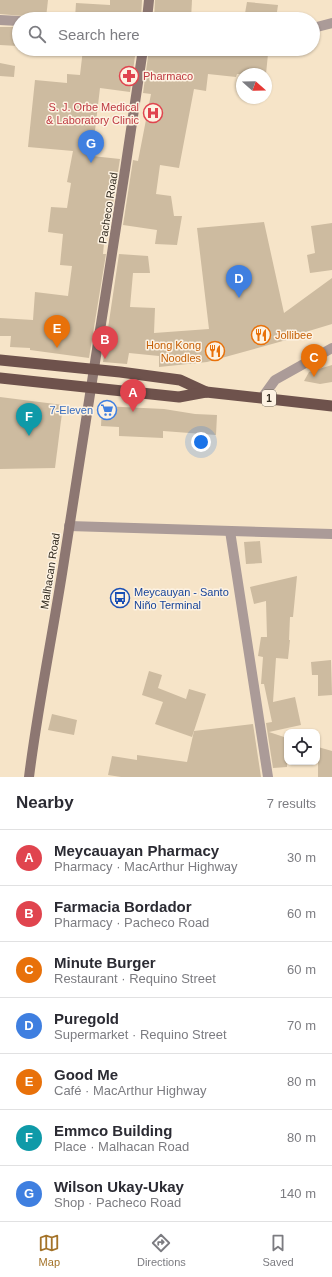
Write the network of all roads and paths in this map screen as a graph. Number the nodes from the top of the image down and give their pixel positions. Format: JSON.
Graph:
{"nodes":[{"id":1,"x":149,"y":0,"type":"edge"},
{"id":2,"x":148,"y":12,"type":"edge"},
{"id":3,"x":0,"y":20,"type":"edge"},
{"id":4,"x":12,"y":21,"type":"edge"},
{"id":5,"x":332,"y":23,"type":"edge"},
{"id":6,"x":320,"y":26,"type":"edge"},
{"id":7,"x":143,"y":56,"type":"edge"},
{"id":8,"x":332,"y":348,"type":"edge"},
{"id":9,"x":0,"y":360,"type":"edge"},
{"id":10,"x":95,"y":370,"type":"junction"},
{"id":11,"x":0,"y":378,"type":"edge"},
{"id":12,"x":92,"y":388,"type":"junction"},
{"id":13,"x":206,"y":392,"type":"junction"},
{"id":14,"x":262,"y":398,"type":"junction"},
{"id":15,"x":332,"y":406,"type":"edge"},
{"id":16,"x":69,"y":526,"type":"junction"},
{"id":17,"x":230,"y":531,"type":"junction"},
{"id":18,"x":332,"y":534,"type":"edge"},
{"id":19,"x":29,"y":777,"type":"edge"},
{"id":20,"x":268,"y":777,"type":"edge"}],
"edges":[{"from":1,"to":2,"type":"main road"},
{"from":3,"to":4,"type":"street"},
{"from":5,"to":6,"type":"street"},
{"from":7,"to":10,"type":"main road","name":"Pacheco Road"},
{"from":8,"to":14,"type":"street"},
{"from":9,"to":10,"type":"highway","number":"1"},
{"from":10,"to":12,"type":"main road","name":"Malhacan Road"},
{"from":10,"to":13,"type":"highway","number":"1"},
{"from":11,"to":12,"type":"highway","number":"1"},
{"from":12,"to":13,"type":"highway","number":"1"},
{"from":12,"to":16,"type":"main road","name":"Malhacan Road"},
{"from":13,"to":14,"type":"highway","number":"1"},
{"from":14,"to":15,"type":"highway","number":"1"},
{"from":16,"to":17,"type":"street"},
{"from":16,"to":19,"type":"main road","name":"Malhacan Road"},
{"from":17,"to":18,"type":"street"},
{"from":17,"to":20,"type":"street"}]}
